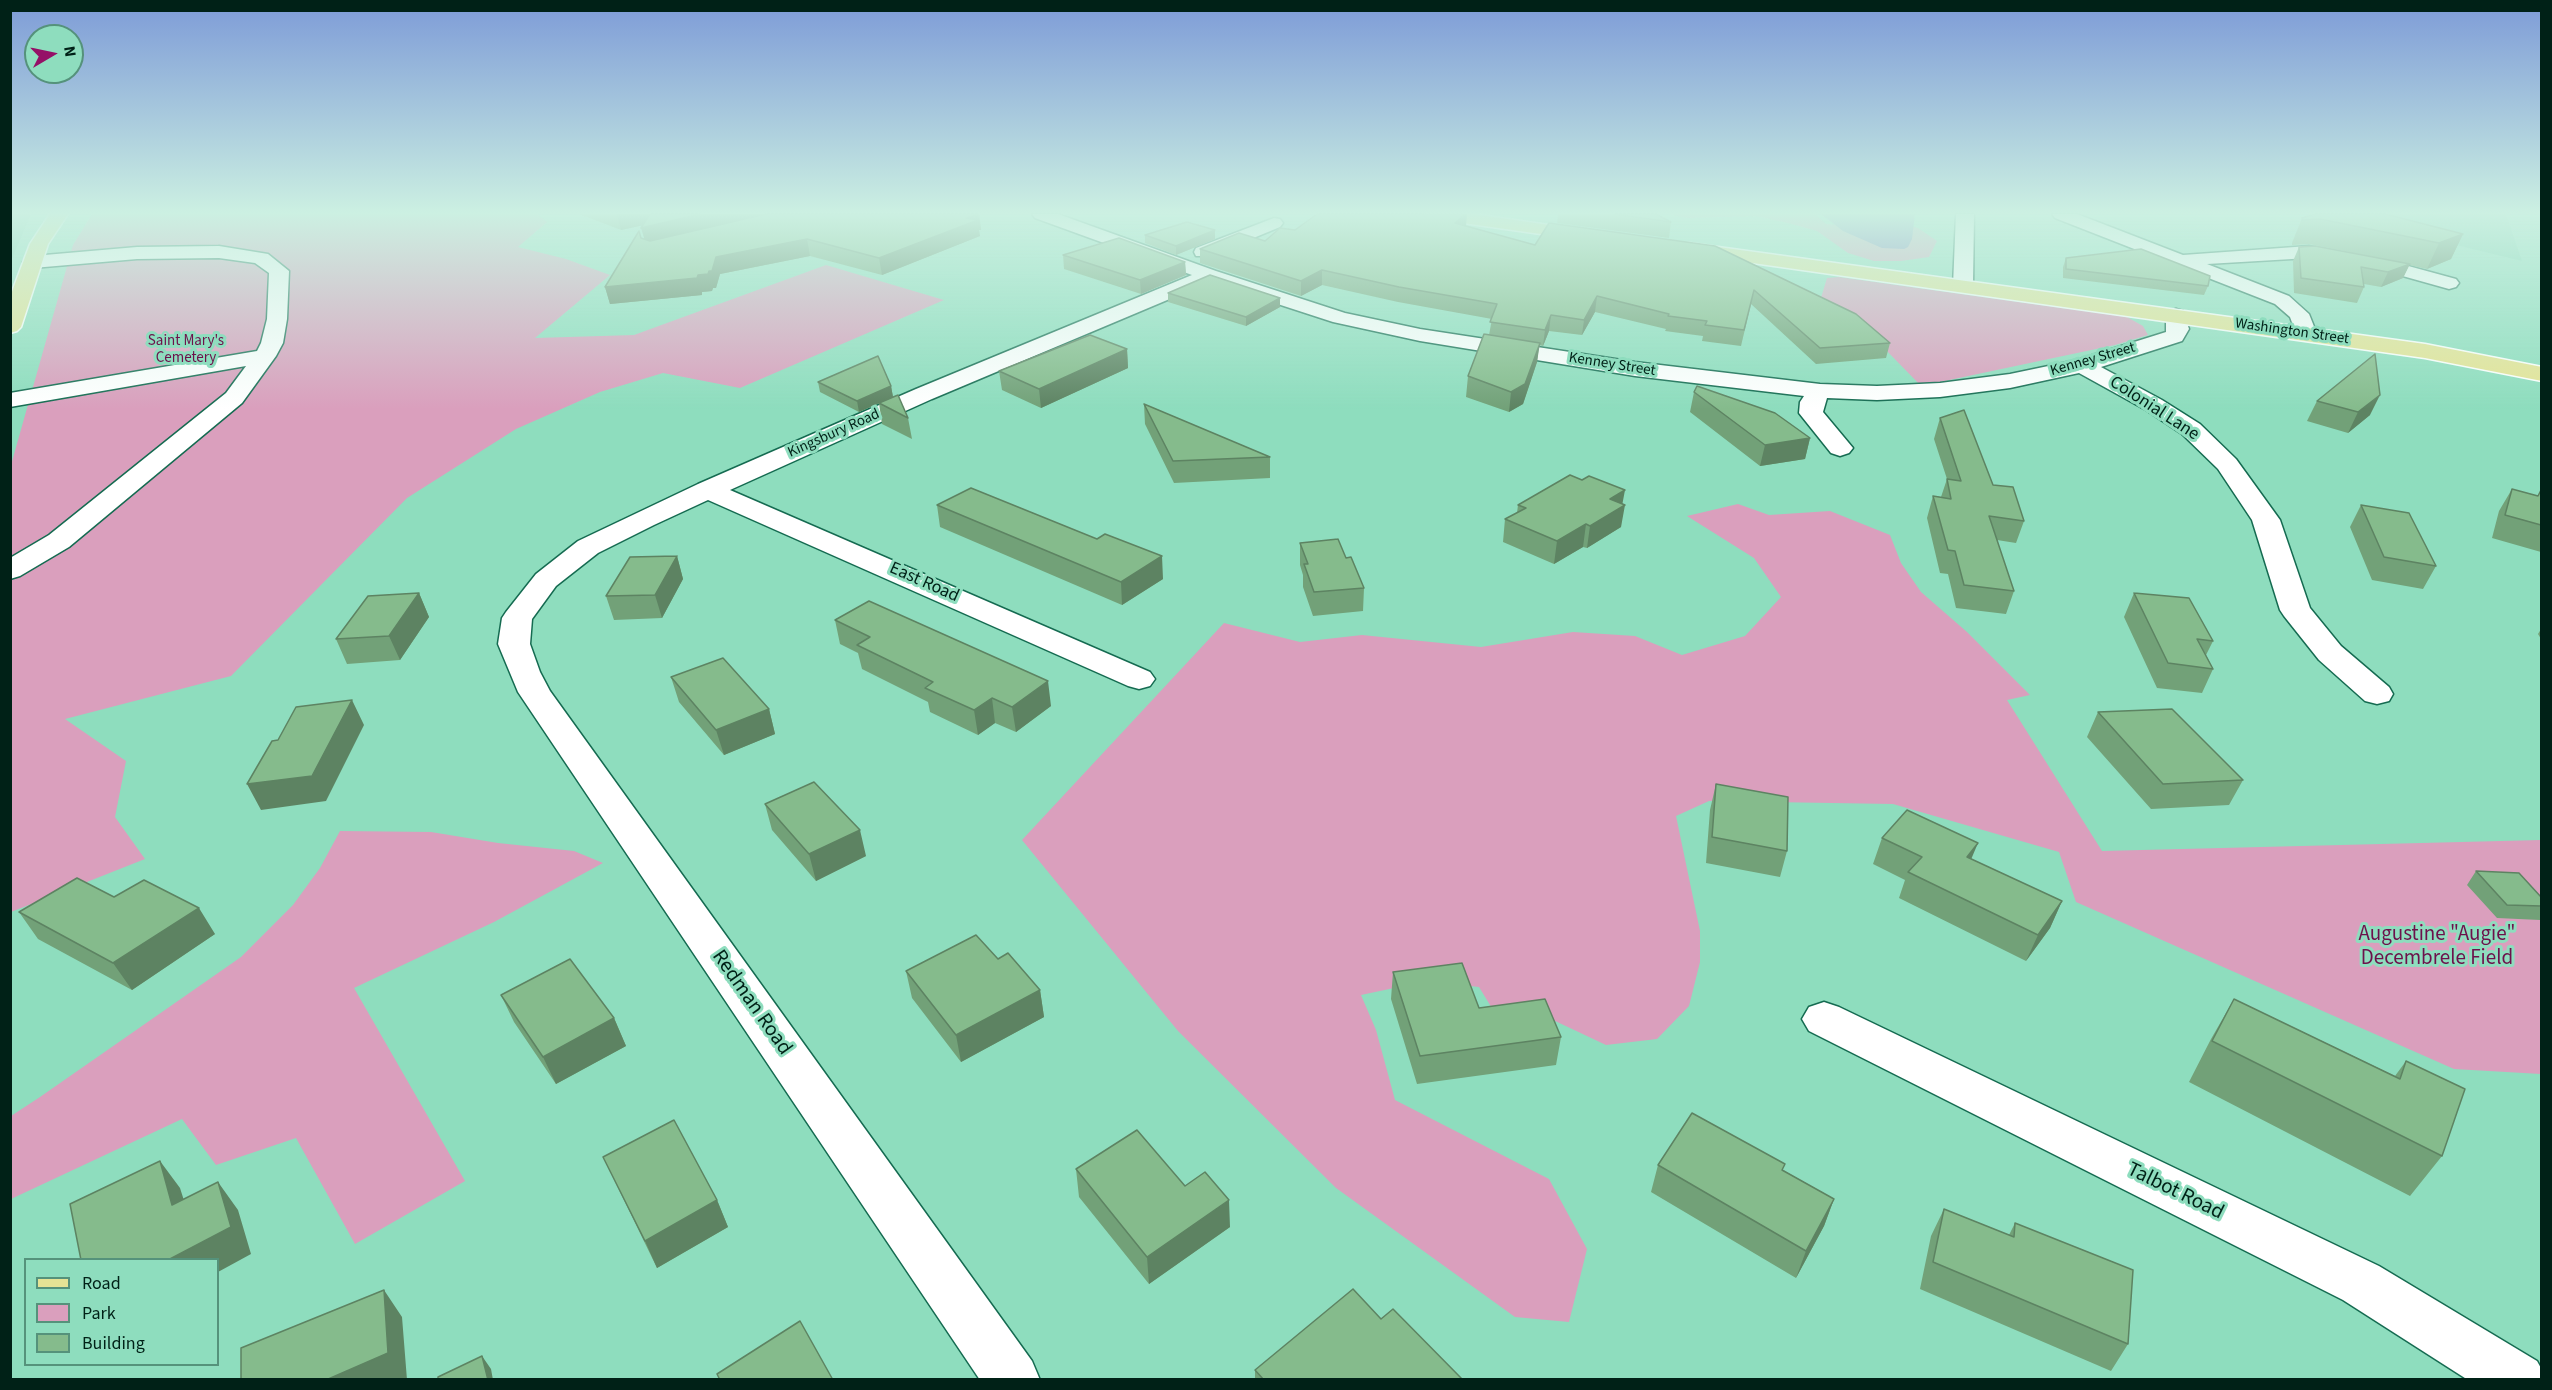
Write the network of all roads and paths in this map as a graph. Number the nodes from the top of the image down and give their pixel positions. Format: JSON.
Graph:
{"nodes":[{"id":1,"x":27,"y":279,"type":"edge"},
{"id":2,"x":279,"y":279,"type":"edge"},
{"id":3,"x":1197,"y":279,"type":"edge"},
{"id":4,"x":1223,"y":279,"type":"edge"},
{"id":5,"x":1911,"y":279,"type":"edge"},
{"id":6,"x":1963,"y":279,"type":"edge"},
{"id":7,"x":2226,"y":279,"type":"edge"},
{"id":8,"x":2434,"y":279,"type":"edge"},
{"id":9,"x":2449,"y":283,"type":"dead end"},
{"id":10,"x":1963,"y":286,"type":"junction"},
{"id":11,"x":2176,"y":315,"type":"junction"},
{"id":12,"x":10,"y":327,"type":"edge"},
{"id":13,"x":2306,"y":334,"type":"junction"},
{"id":14,"x":265,"y":356,"type":"junction"},
{"id":15,"x":2082,"y":366,"type":"junction"},
{"id":16,"x":2541,"y":374,"type":"edge"},
{"id":17,"x":1820,"y":391,"type":"junction"},
{"id":18,"x":10,"y":400,"type":"edge"},
{"id":19,"x":1840,"y":448,"type":"dead end"},
{"id":20,"x":707,"y":490,"type":"junction"},
{"id":21,"x":10,"y":570,"type":"edge"},
{"id":22,"x":517,"y":618,"type":"joint"},
{"id":23,"x":1139,"y":679,"type":"dead end"},
{"id":24,"x":2377,"y":694,"type":"dead end"},
{"id":25,"x":1824,"y":1019,"type":"dead end"},
{"id":26,"x":1013,"y":1380,"type":"edge"},
{"id":27,"x":2518,"y":1380,"type":"edge"}],
"edges":[{"from":1,"to":12,"type":"main road"},
{"from":2,"to":14,"type":"street"},
{"from":3,"to":20,"type":"street","name":"Kingsbury Road"},
{"from":4,"to":17,"type":"street","name":"Kenney Street"},
{"from":5,"to":10,"type":"main road","name":"Washington Street"},
{"from":6,"to":10,"type":"street"},
{"from":7,"to":13,"type":"street"},
{"from":8,"to":9,"type":"street"},
{"from":10,"to":11,"type":"main road","name":"Washington Street"},
{"from":11,"to":13,"type":"main road","name":"Washington Street"},
{"from":11,"to":15,"type":"street","name":"Kenney Street"},
{"from":13,"to":16,"type":"main road","name":"Washington Street"},
{"from":14,"to":18,"type":"street"},
{"from":14,"to":21,"type":"street"},
{"from":15,"to":17,"type":"street","name":"Kenney Street"},
{"from":15,"to":24,"type":"street","name":"Colonial Lane"},
{"from":17,"to":19,"type":"street"},
{"from":20,"to":22,"type":"street","name":"Kingsbury Road"},
{"from":20,"to":23,"type":"street","name":"East Road"},
{"from":22,"to":26,"type":"street","name":"Redman Road"},
{"from":25,"to":27,"type":"street","name":"Talbot Road"}]}
